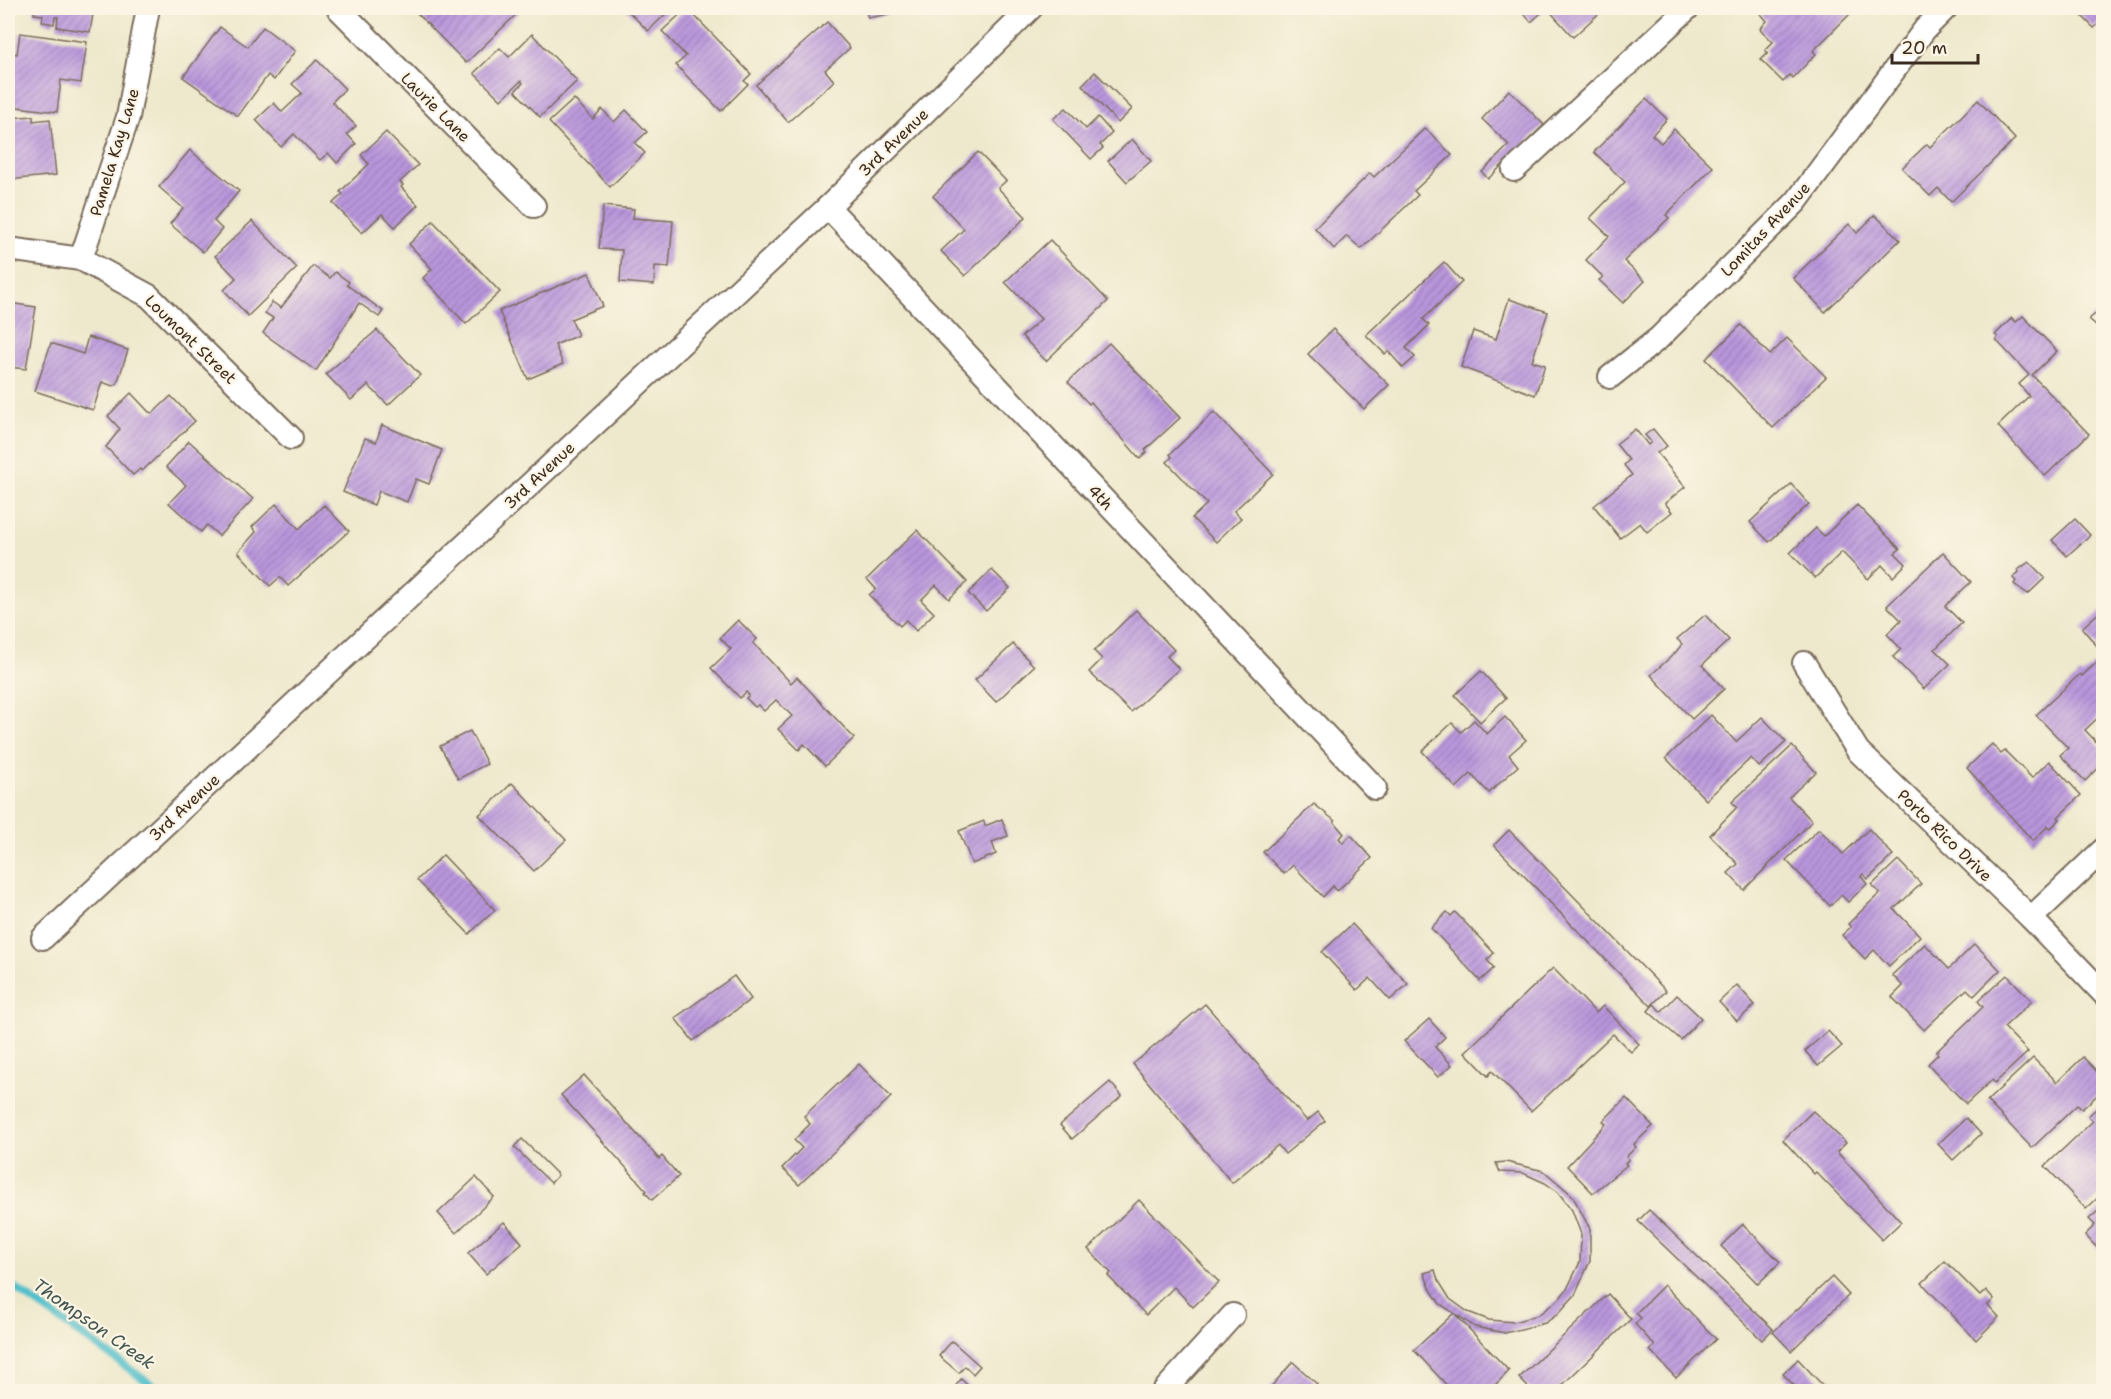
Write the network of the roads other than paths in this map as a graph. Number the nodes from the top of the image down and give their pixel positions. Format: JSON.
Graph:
{"nodes":[{"id":1,"x":148,"y":8,"type":"edge"},
{"id":2,"x":338,"y":8,"type":"edge"},
{"id":3,"x":1031,"y":8,"type":"edge"},
{"id":4,"x":1688,"y":8,"type":"edge"},
{"id":5,"x":1946,"y":8,"type":"edge"},
{"id":6,"x":1514,"y":170,"type":"dead end"},
{"id":7,"x":534,"y":206,"type":"dead end"},
{"id":8,"x":828,"y":207,"type":"junction"},
{"id":9,"x":8,"y":249,"type":"edge"},
{"id":10,"x":81,"y":259,"type":"junction"},
{"id":11,"x":1610,"y":378,"type":"dead end"},
{"id":12,"x":291,"y":438,"type":"dead end"},
{"id":13,"x":1804,"y":663,"type":"dead end"},
{"id":14,"x":1375,"y":788,"type":"dead end"},
{"id":15,"x":2103,"y":849,"type":"edge"},
{"id":16,"x":2031,"y":918,"type":"junction"},
{"id":17,"x":43,"y":938,"type":"dead end"},
{"id":18,"x":2103,"y":994,"type":"edge"},
{"id":19,"x":1233,"y":1314,"type":"dead end"},
{"id":20,"x":1163,"y":1392,"type":"edge"}],
"edges":[{"from":1,"to":10,"type":"street","name":"Pamela Kay Lane"},
{"from":2,"to":7,"type":"street","name":"Laurie Lane"},
{"from":3,"to":8,"type":"street","name":"3rd Avenue"},
{"from":4,"to":6,"type":"street"},
{"from":5,"to":11,"type":"street","name":"Lomitas Avenue"},
{"from":8,"to":14,"type":"street","name":"4th"},
{"from":8,"to":17,"type":"street","name":"3rd Avenue"},
{"from":9,"to":10,"type":"street","name":"Loumont Street"},
{"from":10,"to":12,"type":"street","name":"Loumont Street"},
{"from":13,"to":16,"type":"street","name":"Porto Rico Drive"},
{"from":15,"to":16,"type":"street"},
{"from":16,"to":18,"type":"street","name":"Porto Rico Drive"},
{"from":19,"to":20,"type":"street"}]}
